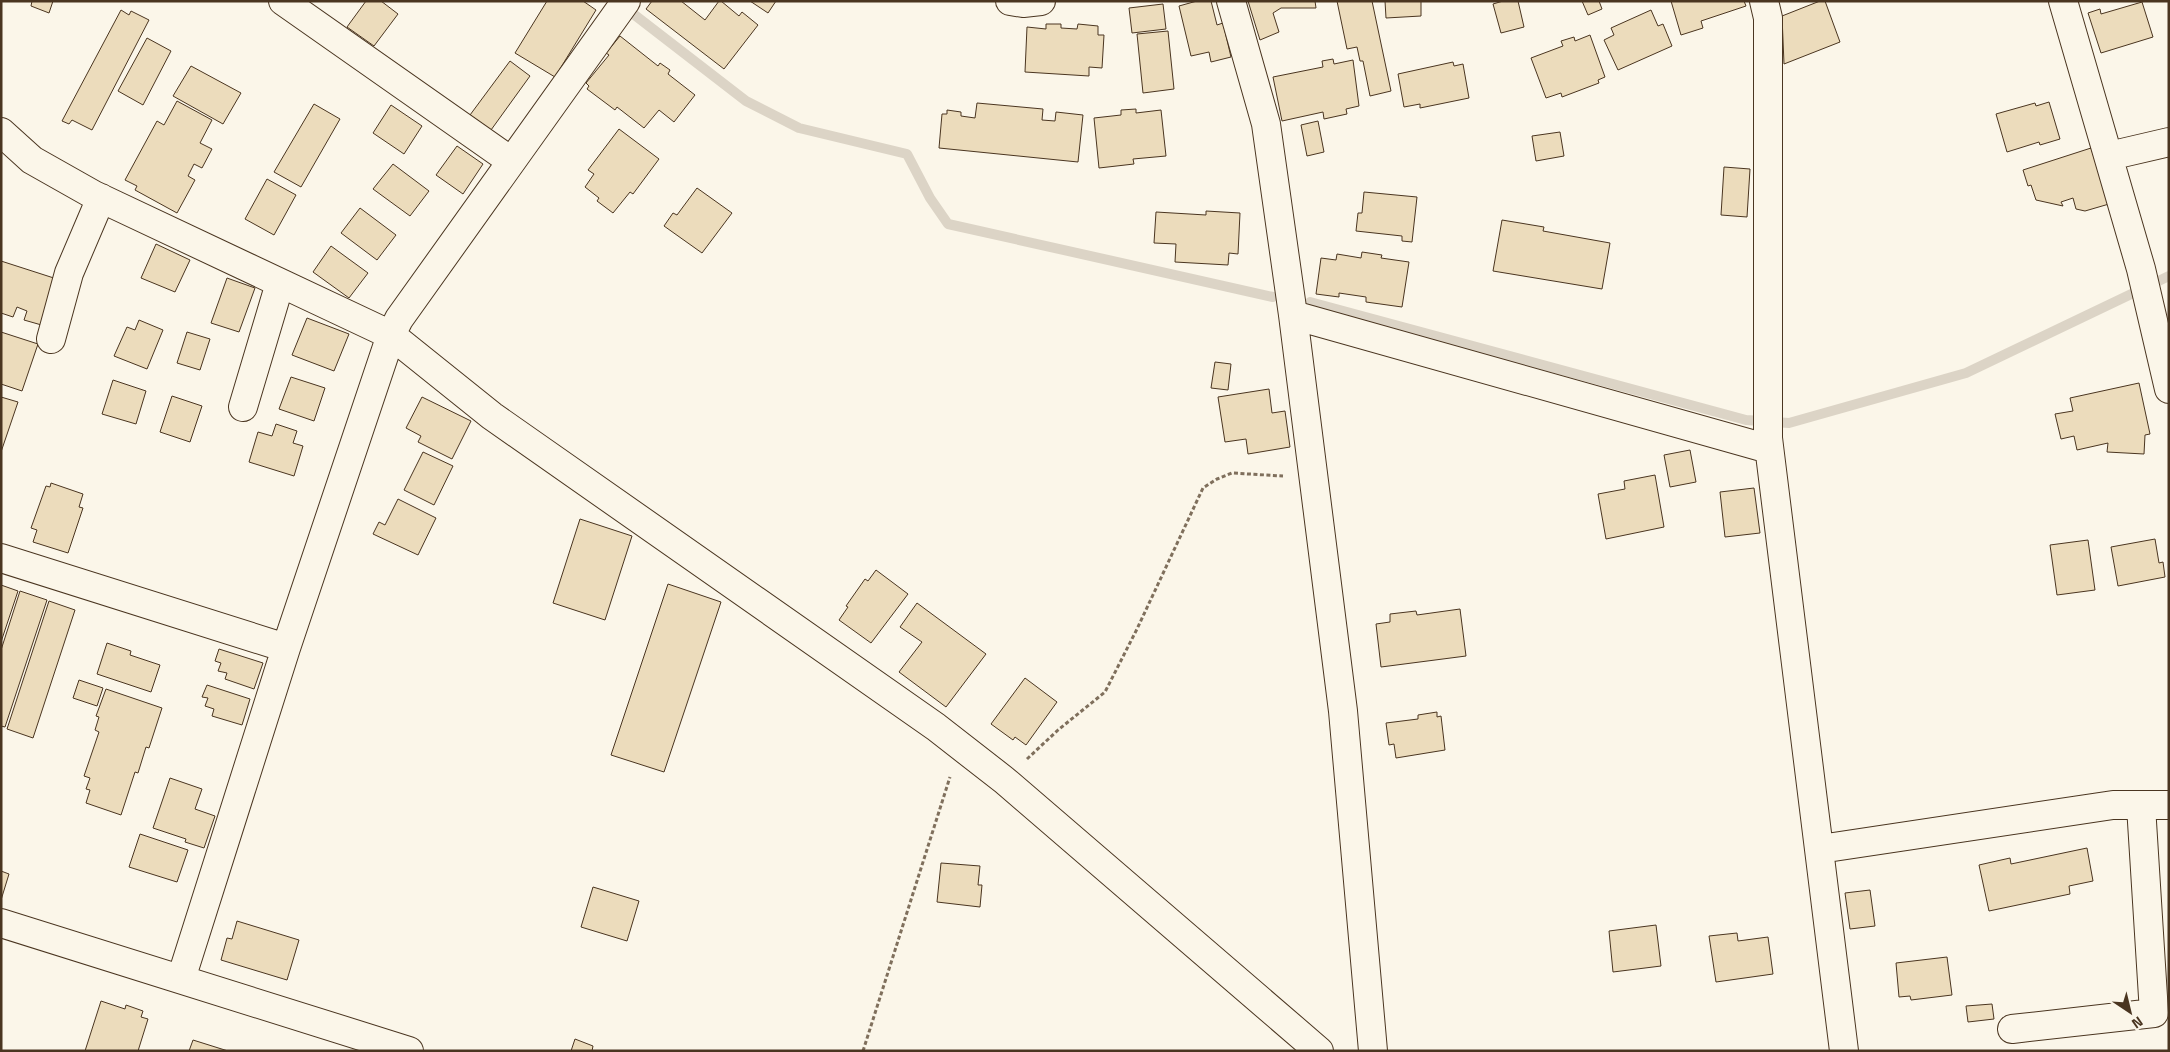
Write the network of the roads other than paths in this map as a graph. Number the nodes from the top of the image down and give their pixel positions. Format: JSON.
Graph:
{"nodes":[{"id":1,"x":1010,"y":1,"type":"edge"},
{"id":2,"x":1041,"y":1,"type":"edge"},
{"id":3,"x":1231,"y":1,"type":"edge"},
{"id":4,"x":1764,"y":1,"type":"edge"},
{"id":5,"x":2063,"y":1,"type":"edge"},
{"id":6,"x":299,"y":6,"type":"edge"},
{"id":7,"x":621,"y":8,"type":"edge"},
{"id":8,"x":1,"y":132,"type":"edge"},
{"id":9,"x":2169,"y":142,"type":"edge"},
{"id":10,"x":2109,"y":156,"type":"junction"},
{"id":11,"x":511,"y":161,"type":"junction"},
{"id":12,"x":101,"y":198,"type":"junction"},
{"id":13,"x":280,"y":283,"type":"junction"},
{"id":14,"x":1293,"y":315,"type":"junction"},
{"id":15,"x":391,"y":335,"type":"junction"},
{"id":16,"x":51,"y":339,"type":"dead end"},
{"id":17,"x":2169,"y":389,"type":"edge"},
{"id":18,"x":242,"y":407,"type":"dead end"},
{"id":19,"x":1768,"y":444,"type":"junction"},
{"id":20,"x":1,"y":558,"type":"edge"},
{"id":21,"x":286,"y":648,"type":"junction"},
{"id":22,"x":2141,"y":806,"type":"junction"},
{"id":23,"x":2169,"y":806,"type":"edge"},
{"id":24,"x":1820,"y":849,"type":"junction"},
{"id":25,"x":1,"y":923,"type":"edge"},
{"id":26,"x":181,"y":979,"type":"junction"},
{"id":27,"x":2012,"y":1029,"type":"dead end"},
{"id":28,"x":409,"y":1051,"type":"edge"},
{"id":29,"x":1319,"y":1051,"type":"edge"},
{"id":30,"x":1373,"y":1051,"type":"edge"},
{"id":31,"x":1844,"y":1051,"type":"edge"}],
"edges":[{"from":1,"to":2,"type":"street"},
{"from":3,"to":14,"type":"street"},
{"from":4,"to":19,"type":"street"},
{"from":5,"to":10,"type":"street"},
{"from":6,"to":11,"type":"street"},
{"from":7,"to":11,"type":"street"},
{"from":8,"to":12,"type":"street"},
{"from":9,"to":10,"type":"street"},
{"from":10,"to":17,"type":"street"},
{"from":11,"to":15,"type":"street"},
{"from":12,"to":13,"type":"street"},
{"from":12,"to":16,"type":"street"},
{"from":13,"to":15,"type":"street"},
{"from":13,"to":18,"type":"street"},
{"from":14,"to":19,"type":"street"},
{"from":14,"to":30,"type":"street"},
{"from":15,"to":21,"type":"street"},
{"from":15,"to":29,"type":"street"},
{"from":19,"to":24,"type":"street"},
{"from":20,"to":21,"type":"street"},
{"from":21,"to":26,"type":"street"},
{"from":22,"to":23,"type":"street"},
{"from":22,"to":24,"type":"street"},
{"from":22,"to":27,"type":"street"},
{"from":24,"to":31,"type":"street"},
{"from":25,"to":26,"type":"street"},
{"from":26,"to":28,"type":"street"}]}
